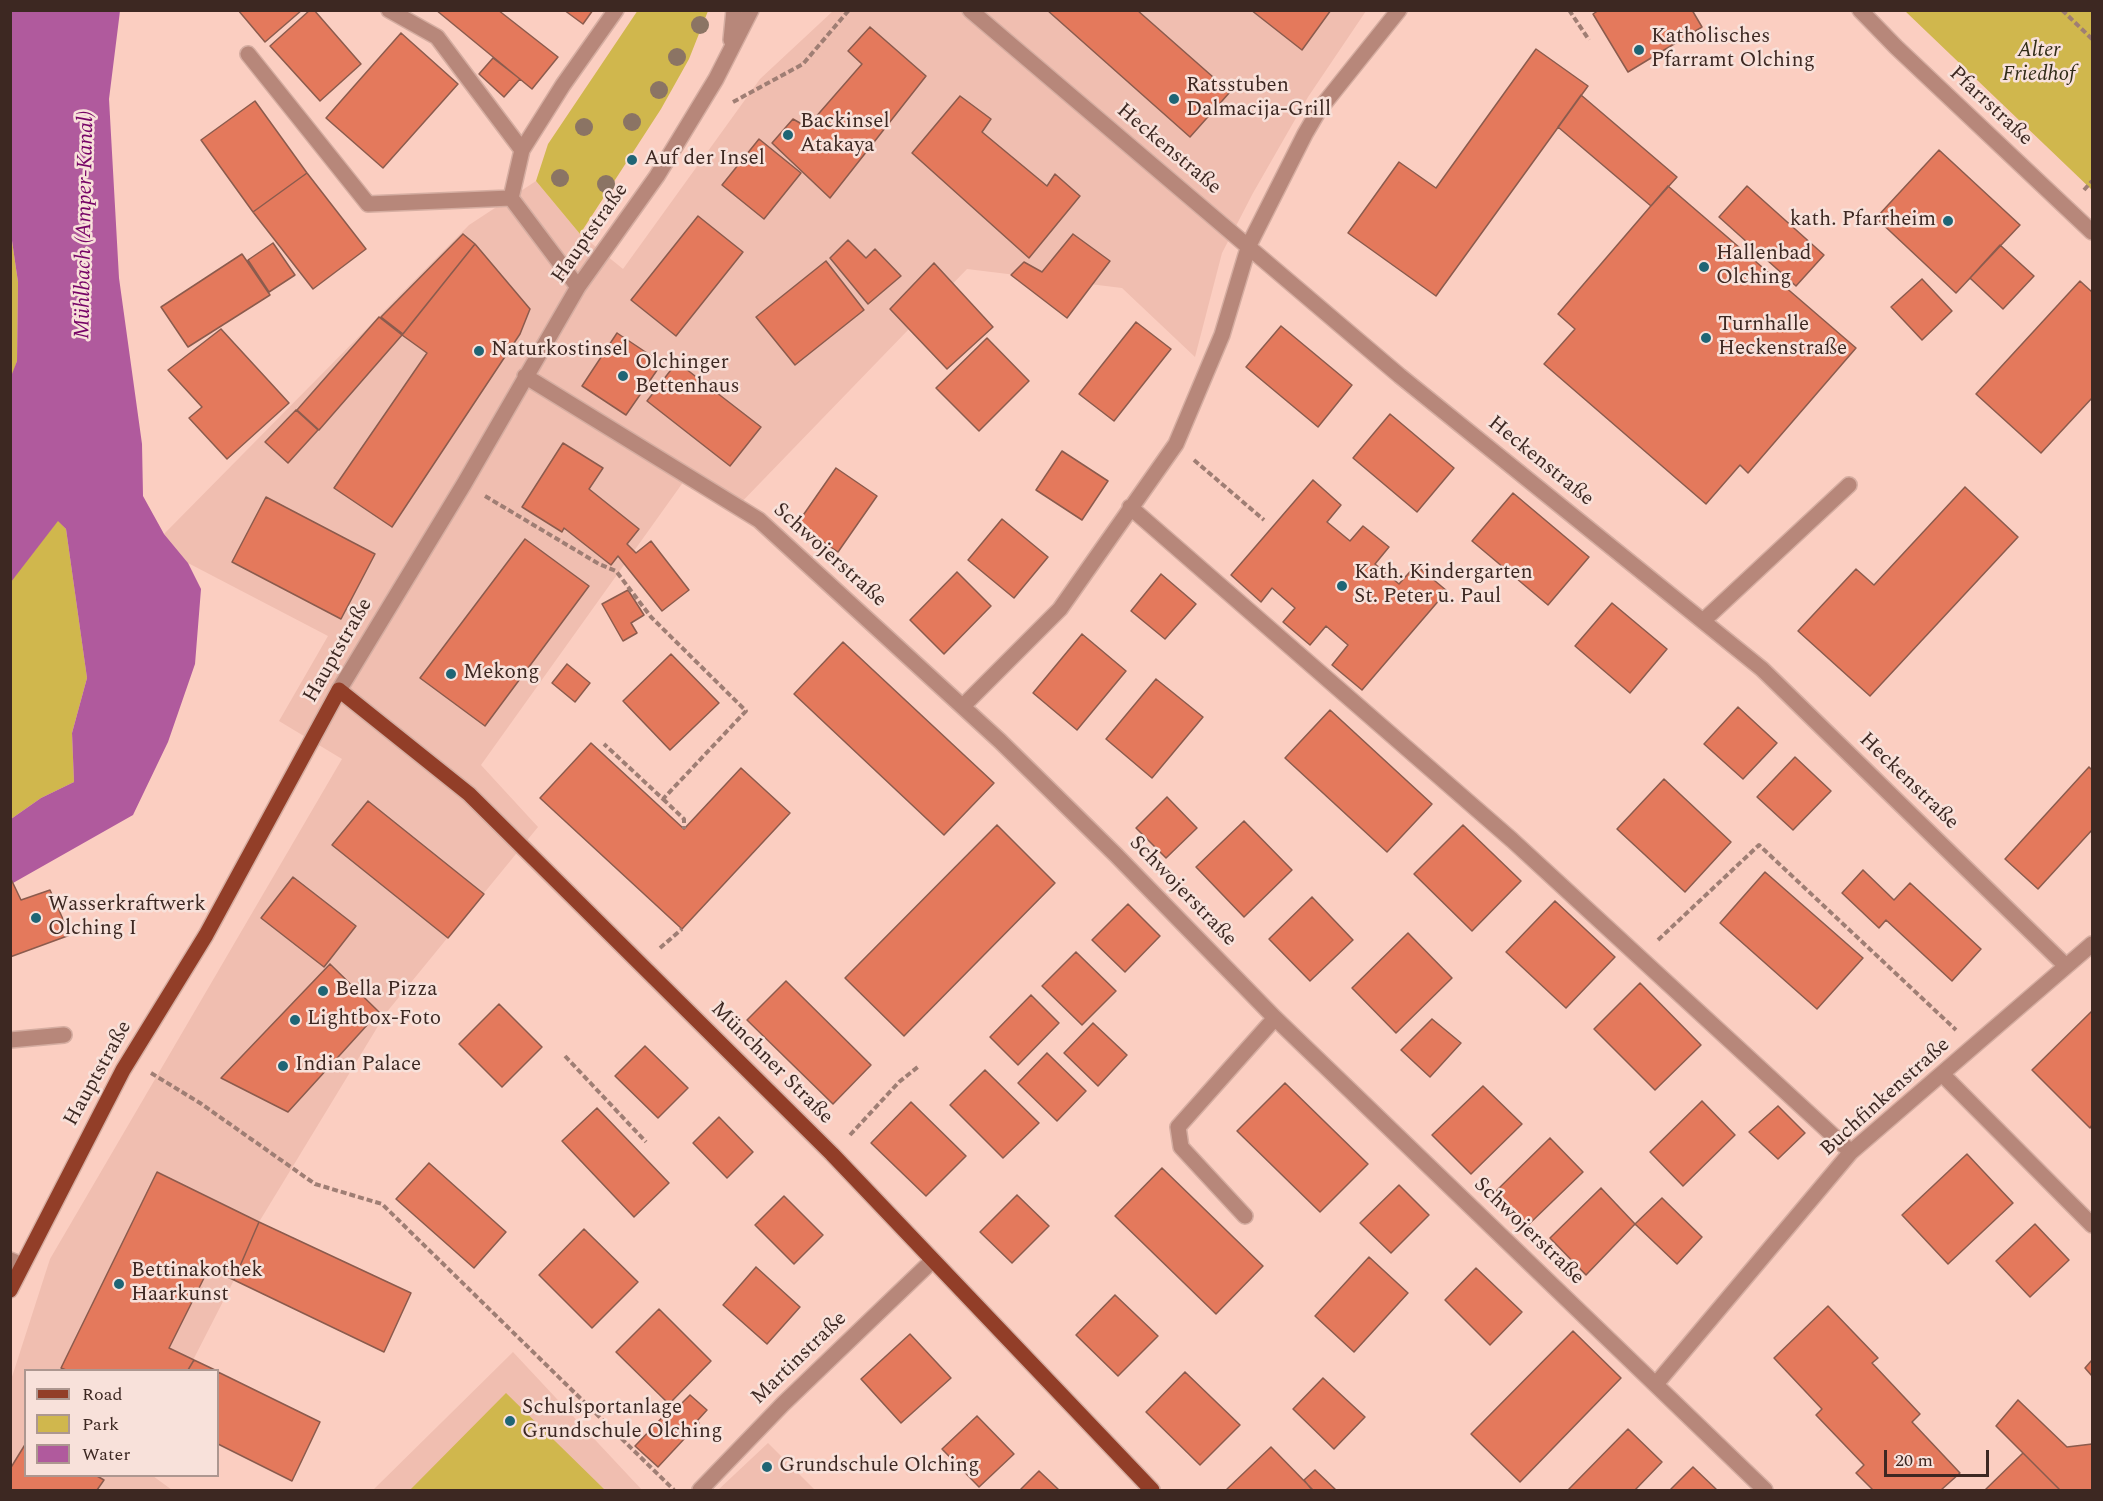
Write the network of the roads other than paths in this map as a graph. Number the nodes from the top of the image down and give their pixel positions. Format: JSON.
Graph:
{"nodes":[{"id":1,"x":389,"y":10,"type":"edge"},
{"id":2,"x":616,"y":10,"type":"edge"},
{"id":3,"x":734,"y":10,"type":"edge"},
{"id":4,"x":751,"y":10,"type":"edge"},
{"id":5,"x":970,"y":10,"type":"edge"},
{"id":6,"x":1399,"y":10,"type":"edge"},
{"id":7,"x":1860,"y":10,"type":"edge"},
{"id":8,"x":730,"y":50,"type":"junction"},
{"id":9,"x":248,"y":54,"type":"dead end"},
{"id":10,"x":522,"y":150,"type":"junction"},
{"id":11,"x":511,"y":198,"type":"junction"},
{"id":12,"x":2092,"y":232,"type":"edge"},
{"id":13,"x":1249,"y":245,"type":"junction"},
{"id":14,"x":578,"y":287,"type":"junction"},
{"id":15,"x":525,"y":376,"type":"junction"},
{"id":16,"x":1849,"y":484,"type":"dead end"},
{"id":17,"x":1130,"y":507,"type":"junction"},
{"id":18,"x":1703,"y":621,"type":"junction"},
{"id":19,"x":339,"y":690,"type":"junction"},
{"id":20,"x":963,"y":706,"type":"junction"},
{"id":21,"x":2092,"y":944,"type":"edge"},
{"id":22,"x":2066,"y":966,"type":"junction"},
{"id":23,"x":1275,"y":1017,"type":"junction"},
{"id":24,"x":64,"y":1035,"type":"dead end"},
{"id":25,"x":10,"y":1040,"type":"edge"},
{"id":26,"x":1942,"y":1074,"type":"junction"},
{"id":27,"x":1851,"y":1152,"type":"junction"},
{"id":28,"x":1245,"y":1216,"type":"dead end"},
{"id":29,"x":2092,"y":1225,"type":"edge"},
{"id":30,"x":932,"y":1261,"type":"junction"},
{"id":31,"x":16,"y":1262,"type":"edge"},
{"id":32,"x":10,"y":1290,"type":"edge"},
{"id":33,"x":1656,"y":1384,"type":"junction"},
{"id":34,"x":700,"y":1491,"type":"edge"},
{"id":35,"x":1152,"y":1491,"type":"edge"},
{"id":36,"x":1766,"y":1491,"type":"edge"}],
"edges":[{"from":1,"to":10,"type":"street"},
{"from":2,"to":10,"type":"street"},
{"from":3,"to":8,"type":"street","name":"Hauptstraße"},
{"from":4,"to":8,"type":"street","name":"Hauptstraße"},
{"from":5,"to":13,"type":"street","name":"Heckenstraße"},
{"from":6,"to":13,"type":"street"},
{"from":7,"to":12,"type":"street","name":"Pfarrstraße"},
{"from":8,"to":14,"type":"street","name":"Hauptstraße"},
{"from":9,"to":11,"type":"street"},
{"from":10,"to":11,"type":"street"},
{"from":11,"to":14,"type":"street"},
{"from":13,"to":17,"type":"street"},
{"from":13,"to":18,"type":"street","name":"Heckenstraße"},
{"from":14,"to":15,"type":"street","name":"Hauptstraße"},
{"from":15,"to":19,"type":"street","name":"Hauptstraße"},
{"from":15,"to":20,"type":"street","name":"Schwojerstraße"},
{"from":16,"to":18,"type":"street"},
{"from":17,"to":20,"type":"street"},
{"from":17,"to":27,"type":"street"},
{"from":18,"to":22,"type":"street","name":"Heckenstraße"},
{"from":19,"to":30,"type":"main road","name":"Münchner Straße"},
{"from":19,"to":31,"type":"main road","name":"Hauptstraße"},
{"from":20,"to":23,"type":"street","name":"Schwojerstraße"},
{"from":21,"to":22,"type":"street","name":"Buchfinkenstraße"},
{"from":22,"to":26,"type":"street","name":"Buchfinkenstraße"},
{"from":23,"to":28,"type":"street"},
{"from":23,"to":33,"type":"street","name":"Schwojerstraße"},
{"from":24,"to":25,"type":"street"},
{"from":26,"to":27,"type":"street","name":"Buchfinkenstraße"},
{"from":26,"to":29,"type":"street"},
{"from":27,"to":33,"type":"street","name":"Buchfinkenstraße"},
{"from":30,"to":34,"type":"street","name":"Martinstraße"},
{"from":30,"to":35,"type":"main road","name":"Münchner Straße"},
{"from":31,"to":32,"type":"main road","name":"Hauptstraße"},
{"from":33,"to":36,"type":"street","name":"Schwojerstraße"}]}
